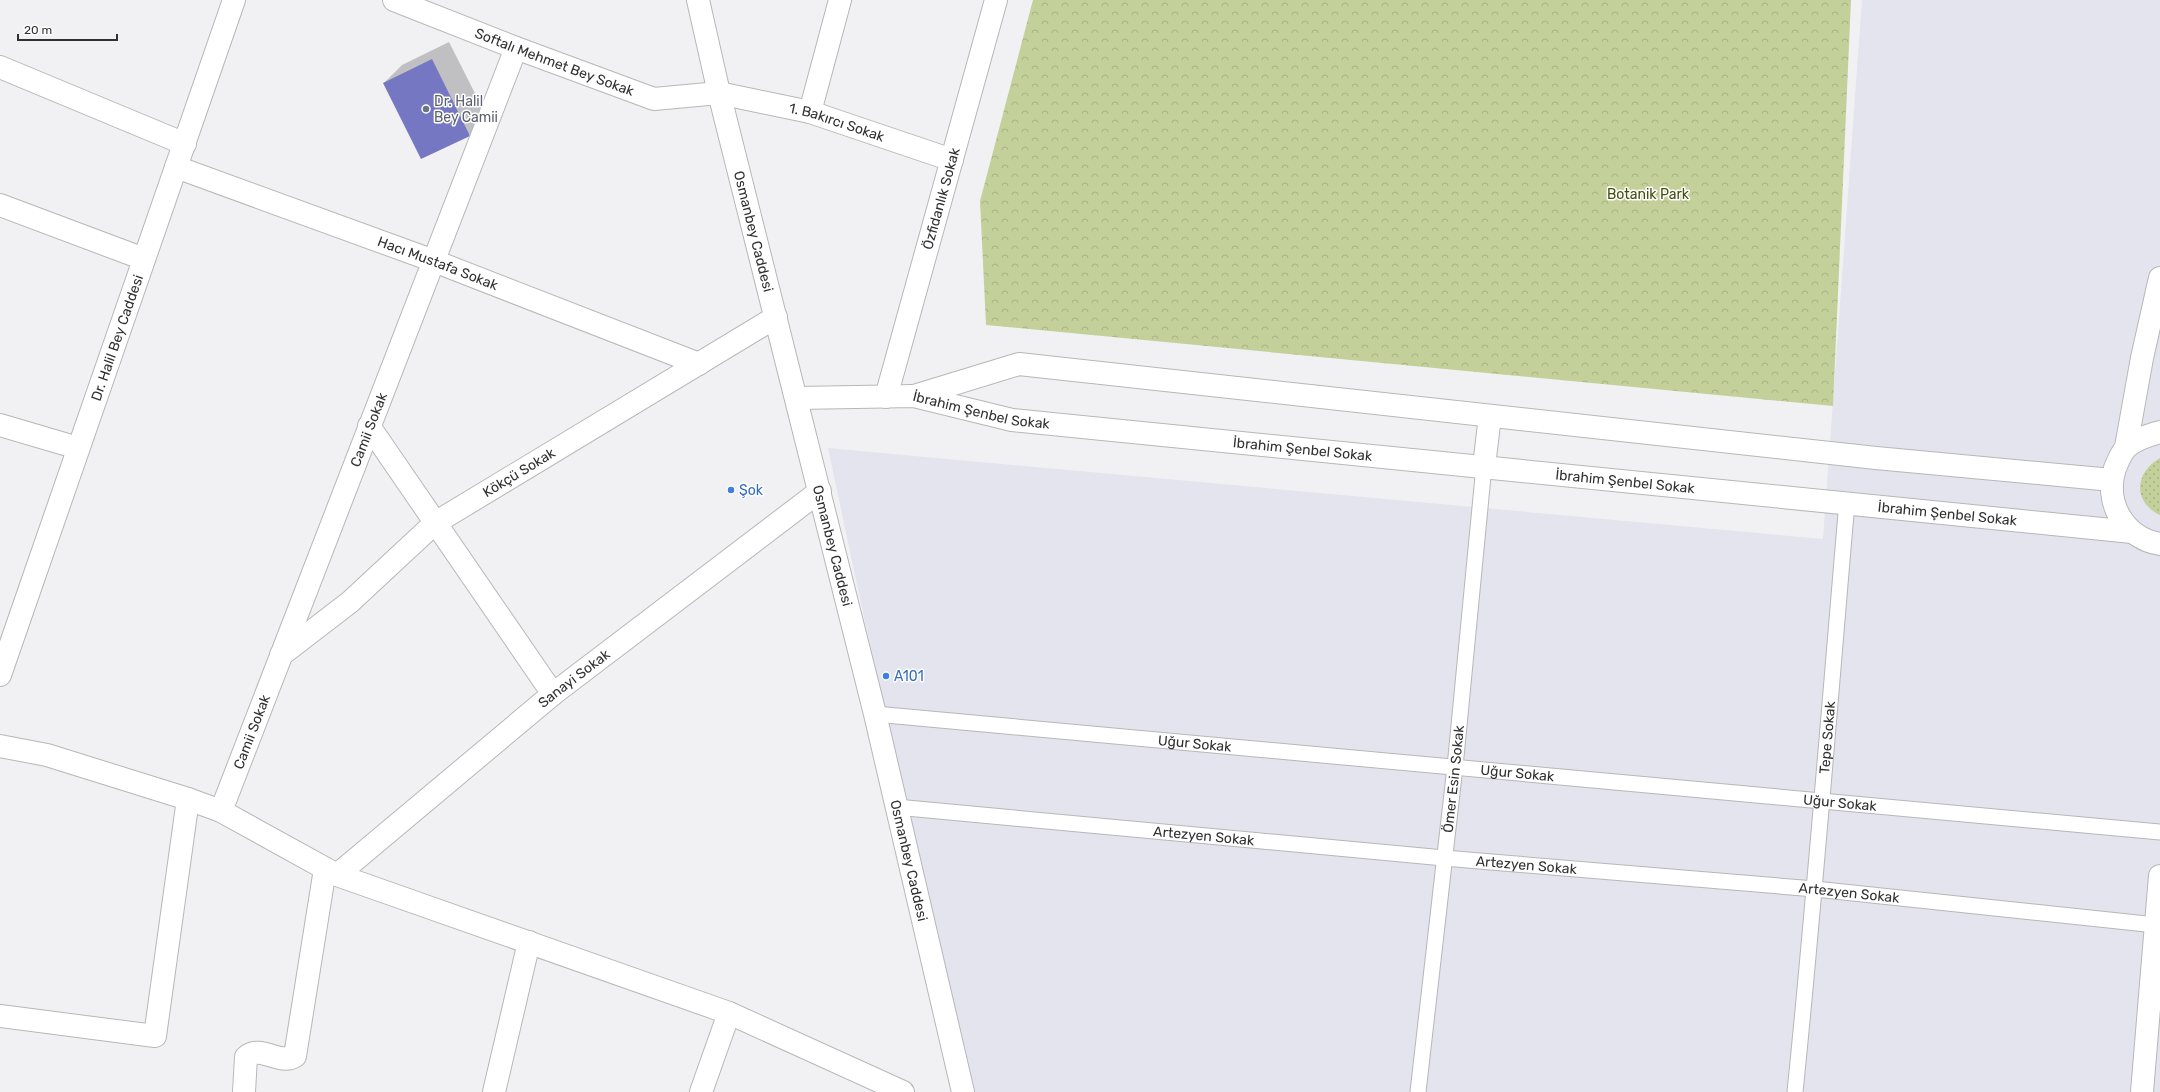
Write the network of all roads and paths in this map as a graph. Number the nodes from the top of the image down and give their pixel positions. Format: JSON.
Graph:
{"nodes":[{"id":1,"x":234,"y":0,"type":"edge"},
{"id":2,"x":394,"y":0,"type":"edge"},
{"id":3,"x":698,"y":0,"type":"edge"},
{"id":4,"x":840,"y":0,"type":"edge"},
{"id":5,"x":996,"y":0,"type":"edge"},
{"id":6,"x":516,"y":48,"type":"junction"},
{"id":7,"x":0,"y":68,"type":"edge"},
{"id":8,"x":719,"y":93,"type":"junction"},
{"id":9,"x":810,"y":112,"type":"junction"},
{"id":10,"x":184,"y":144,"type":"junction"},
{"id":11,"x":952,"y":160,"type":"junction"},
{"id":12,"x":176,"y":167,"type":"junction"},
{"id":13,"x":0,"y":205,"type":"edge"},
{"id":14,"x":144,"y":259,"type":"junction"},
{"id":15,"x":434,"y":261,"type":"junction"},
{"id":16,"x":2160,"y":278,"type":"edge"},
{"id":17,"x":776,"y":317,"type":"junction"},
{"id":18,"x":699,"y":364,"type":"junction"},
{"id":19,"x":914,"y":396,"type":"junction"},
{"id":20,"x":886,"y":397,"type":"junction"},
{"id":21,"x":797,"y":398,"type":"junction"},
{"id":22,"x":1490,"y":416,"type":"junction"},
{"id":23,"x":0,"y":425,"type":"edge"},
{"id":24,"x":369,"y":426,"type":"junction"},
{"id":25,"x":2160,"y":432,"type":"edge"},
{"id":26,"x":2126,"y":447,"type":"junction"},
{"id":27,"x":78,"y":448,"type":"junction"},
{"id":28,"x":1484,"y":466,"type":"junction"},
{"id":29,"x":2112,"y":480,"type":"junction"},
{"id":30,"x":820,"y":491,"type":"junction"},
{"id":31,"x":1846,"y":502,"type":"junction"},
{"id":32,"x":435,"y":523,"type":"junction"},
{"id":33,"x":2132,"y":532,"type":"junction"},
{"id":34,"x":2160,"y":544,"type":"edge"},
{"id":35,"x":281,"y":655,"type":"junction"},
{"id":36,"x":0,"y":675,"type":"edge"},
{"id":37,"x":553,"y":694,"type":"junction"},
{"id":38,"x":875,"y":714,"type":"junction"},
{"id":39,"x":0,"y":746,"type":"edge"},
{"id":40,"x":1455,"y":767,"type":"junction"},
{"id":41,"x":188,"y":799,"type":"junction"},
{"id":42,"x":1821,"y":801,"type":"junction"},
{"id":43,"x":896,"y":807,"type":"junction"},
{"id":44,"x":220,"y":811,"type":"junction"},
{"id":45,"x":2160,"y":832,"type":"edge"},
{"id":46,"x":1444,"y":858,"type":"junction"},
{"id":47,"x":331,"y":872,"type":"junction"},
{"id":48,"x":2160,"y":876,"type":"edge"},
{"id":49,"x":1815,"y":889,"type":"junction"},
{"id":50,"x":2156,"y":924,"type":"junction"},
{"id":51,"x":529,"y":942,"type":"junction"},
{"id":52,"x":729,"y":1013,"type":"junction"},
{"id":53,"x":0,"y":1016,"type":"edge"},
{"id":54,"x":244,"y":1092,"type":"edge"},
{"id":55,"x":494,"y":1092,"type":"edge"},
{"id":56,"x":702,"y":1092,"type":"edge"},
{"id":57,"x":903,"y":1092,"type":"edge"},
{"id":58,"x":964,"y":1092,"type":"edge"},
{"id":59,"x":1418,"y":1092,"type":"edge"},
{"id":60,"x":1795,"y":1092,"type":"edge"},
{"id":61,"x":2142,"y":1092,"type":"edge"}],
"edges":[{"from":1,"to":10,"type":"street","name":"Dr. Halil Bey Caddesi"},
{"from":2,"to":6,"type":"street","name":"Softalı Mehmet Bey Sokak"},
{"from":3,"to":8,"type":"street","name":"Osmanbey Caddesi"},
{"from":4,"to":9,"type":"street"},
{"from":5,"to":11,"type":"street","name":"Özfidanlık Sokak"},
{"from":6,"to":8,"type":"street","name":"Softalı Mehmet Bey Sokak"},
{"from":6,"to":15,"type":"street","name":"Camii Sokak"},
{"from":7,"to":10,"type":"street"},
{"from":8,"to":9,"type":"street","name":"1. Bakırcı Sokak"},
{"from":8,"to":17,"type":"street","name":"Osmanbey Caddesi"},
{"from":9,"to":11,"type":"street","name":"1. Bakırcı Sokak"},
{"from":10,"to":12,"type":"street","name":"Dr. Halil Bey Caddesi"},
{"from":11,"to":20,"type":"street","name":"Özfidanlık Sokak"},
{"from":12,"to":14,"type":"street","name":"Dr. Halil Bey Caddesi"},
{"from":12,"to":15,"type":"street","name":"Hacı Mustafa Sokak"},
{"from":13,"to":14,"type":"street"},
{"from":14,"to":27,"type":"street","name":"Dr. Halil Bey Caddesi"},
{"from":15,"to":18,"type":"street","name":"Hacı Mustafa Sokak"},
{"from":15,"to":24,"type":"street","name":"Camii Sokak"},
{"from":16,"to":26,"type":"street"},
{"from":17,"to":18,"type":"street","name":"Kökçü Sokak"},
{"from":17,"to":21,"type":"street","name":"Osmanbey Caddesi"},
{"from":18,"to":32,"type":"street","name":"Kökçü Sokak"},
{"from":19,"to":20,"type":"street"},
{"from":19,"to":22,"type":"street","name":"İbrahim Şenbel Sokak"},
{"from":19,"to":28,"type":"street","name":"İbrahim Şenbel Sokak"},
{"from":20,"to":21,"type":"street"},
{"from":21,"to":30,"type":"street","name":"Osmanbey Caddesi"},
{"from":22,"to":28,"type":"street"},
{"from":22,"to":29,"type":"street","name":"İbrahim Şenbel Sokak"},
{"from":23,"to":27,"type":"street"},
{"from":24,"to":32,"type":"street"},
{"from":24,"to":35,"type":"street","name":"Camii Sokak"},
{"from":25,"to":26,"type":"street"},
{"from":26,"to":29,"type":"street"},
{"from":27,"to":36,"type":"street","name":"Dr. Halil Bey Caddesi"},
{"from":28,"to":31,"type":"street","name":"İbrahim Şenbel Sokak"},
{"from":28,"to":40,"type":"lane","name":"Ömer Esin Sokak"},
{"from":29,"to":33,"type":"street"},
{"from":30,"to":37,"type":"street","name":"Sanayi Sokak"},
{"from":30,"to":38,"type":"street","name":"Osmanbey Caddesi"},
{"from":31,"to":33,"type":"street","name":"İbrahim Şenbel Sokak"},
{"from":31,"to":42,"type":"lane","name":"Tepe Sokak"},
{"from":32,"to":35,"type":"street","name":"Kökçü Sokak"},
{"from":32,"to":37,"type":"street"},
{"from":33,"to":34,"type":"street"},
{"from":35,"to":44,"type":"street","name":"Camii Sokak"},
{"from":37,"to":47,"type":"street","name":"Sanayi Sokak"},
{"from":38,"to":40,"type":"lane","name":"Uğur Sokak"},
{"from":38,"to":43,"type":"street","name":"Osmanbey Caddesi"},
{"from":39,"to":41,"type":"street"},
{"from":40,"to":42,"type":"lane","name":"Uğur Sokak"},
{"from":40,"to":46,"type":"lane","name":"Ömer Esin Sokak"},
{"from":41,"to":44,"type":"street"},
{"from":41,"to":53,"type":"street"},
{"from":42,"to":45,"type":"lane","name":"Uğur Sokak"},
{"from":42,"to":49,"type":"lane","name":"Tepe Sokak"},
{"from":43,"to":46,"type":"lane","name":"Artezyen Sokak"},
{"from":43,"to":58,"type":"street","name":"Osmanbey Caddesi"},
{"from":44,"to":47,"type":"street"},
{"from":46,"to":49,"type":"lane","name":"Artezyen Sokak"},
{"from":46,"to":59,"type":"lane","name":"Ömer Esin Sokak"},
{"from":47,"to":51,"type":"street"},
{"from":47,"to":54,"type":"street"},
{"from":48,"to":50,"type":"street"},
{"from":49,"to":50,"type":"lane","name":"Artezyen Sokak"},
{"from":49,"to":60,"type":"lane","name":"Tepe Sokak"},
{"from":50,"to":61,"type":"street"},
{"from":51,"to":52,"type":"street"},
{"from":51,"to":55,"type":"street"},
{"from":52,"to":56,"type":"street"},
{"from":52,"to":57,"type":"street"}]}
